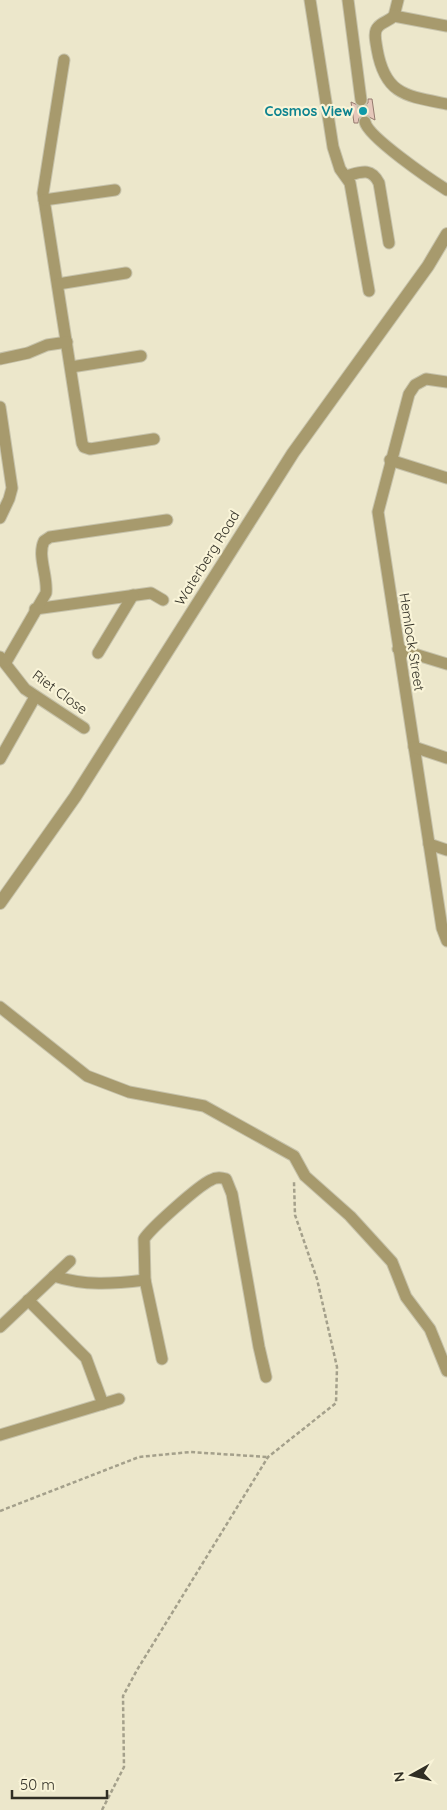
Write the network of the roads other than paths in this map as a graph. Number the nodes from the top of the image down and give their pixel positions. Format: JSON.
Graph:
{"nodes":[{"id":1,"x":310,"y":0,"type":"edge"},
{"id":2,"x":348,"y":0,"type":"edge"},
{"id":3,"x":398,"y":0,"type":"edge"},
{"id":4,"x":394,"y":16,"type":"junction"},
{"id":5,"x":447,"y":26,"type":"edge"},
{"id":6,"x":64,"y":60,"type":"dead end"},
{"id":7,"x":361,"y":100,"type":"tunnel mouth"},
{"id":8,"x":447,"y":104,"type":"edge"},
{"id":9,"x":365,"y":122,"type":"tunnel mouth"},
{"id":10,"x":346,"y":176,"type":"junction"},
{"id":11,"x":115,"y":190,"type":"dead end"},
{"id":12,"x":446,"y":190,"type":"edge"},
{"id":13,"x":44,"y":200,"type":"junction"},
{"id":14,"x":447,"y":234,"type":"edge"},
{"id":15,"x":390,"y":243,"type":"dead end"},
{"id":16,"x":126,"y":273,"type":"dead end"},
{"id":17,"x":58,"y":284,"type":"junction"},
{"id":18,"x":369,"y":291,"type":"dead end"},
{"id":19,"x":67,"y":342,"type":"junction"},
{"id":20,"x":141,"y":356,"type":"dead end"},
{"id":21,"x":0,"y":358,"type":"edge"},
{"id":22,"x":71,"y":367,"type":"junction"},
{"id":23,"x":447,"y":382,"type":"edge"},
{"id":24,"x":0,"y":407,"type":"edge"},
{"id":25,"x":154,"y":439,"type":"dead end"},
{"id":26,"x":390,"y":460,"type":"junction"},
{"id":27,"x":447,"y":478,"type":"edge"},
{"id":28,"x":0,"y":518,"type":"edge"},
{"id":29,"x":168,"y":520,"type":"dead end"},
{"id":30,"x":133,"y":595,"type":"junction"},
{"id":31,"x":164,"y":600,"type":"dead end"},
{"id":32,"x":35,"y":609,"type":"junction"},
{"id":33,"x":398,"y":649,"type":"junction"},
{"id":34,"x":98,"y":653,"type":"dead end"},
{"id":35,"x":3,"y":659,"type":"edge"},
{"id":36,"x":447,"y":664,"type":"edge"},
{"id":37,"x":35,"y":697,"type":"junction"},
{"id":38,"x":84,"y":728,"type":"dead end"},
{"id":39,"x":414,"y":747,"type":"junction"},
{"id":40,"x":447,"y":758,"type":"edge"},
{"id":41,"x":0,"y":759,"type":"edge"},
{"id":42,"x":429,"y":844,"type":"junction"},
{"id":43,"x":447,"y":850,"type":"edge"},
{"id":44,"x":0,"y":903,"type":"edge"},
{"id":45,"x":447,"y":941,"type":"edge"},
{"id":46,"x":0,"y":1007,"type":"edge"},
{"id":47,"x":70,"y":1261,"type":"dead end"},
{"id":48,"x":54,"y":1276,"type":"junction"},
{"id":49,"x":145,"y":1280,"type":"junction"},
{"id":50,"x":28,"y":1300,"type":"junction"},
{"id":51,"x":0,"y":1327,"type":"edge"},
{"id":52,"x":162,"y":1359,"type":"dead end"},
{"id":53,"x":447,"y":1371,"type":"edge"},
{"id":54,"x":266,"y":1377,"type":"dead end"},
{"id":55,"x":119,"y":1398,"type":"dead end"},
{"id":56,"x":103,"y":1404,"type":"junction"},
{"id":57,"x":0,"y":1435,"type":"edge"}],
"edges":[{"from":1,"to":10,"type":"street"},
{"from":2,"to":7,"type":"street"},
{"from":3,"to":4,"type":"street"},
{"from":4,"to":5,"type":"street"},
{"from":4,"to":8,"type":"street"},
{"from":6,"to":13,"type":"street"},
{"from":9,"to":12,"type":"street"},
{"from":10,"to":15,"type":"street"},
{"from":10,"to":18,"type":"street"},
{"from":11,"to":13,"type":"street"},
{"from":13,"to":17,"type":"street"},
{"from":14,"to":44,"type":"street","name":"Waterberg Road"},
{"from":16,"to":17,"type":"street"},
{"from":17,"to":19,"type":"street"},
{"from":19,"to":21,"type":"street"},
{"from":19,"to":22,"type":"street"},
{"from":20,"to":22,"type":"street"},
{"from":22,"to":25,"type":"street"},
{"from":23,"to":26,"type":"street","name":"Hemlock Street"},
{"from":24,"to":28,"type":"street"},
{"from":26,"to":27,"type":"street"},
{"from":26,"to":33,"type":"street","name":"Hemlock Street"},
{"from":29,"to":32,"type":"street"},
{"from":30,"to":31,"type":"street"},
{"from":30,"to":32,"type":"street"},
{"from":30,"to":34,"type":"street"},
{"from":32,"to":35,"type":"street"},
{"from":33,"to":36,"type":"street"},
{"from":33,"to":39,"type":"street","name":"Hemlock Street"},
{"from":35,"to":37,"type":"street","name":"Riet Close"},
{"from":37,"to":38,"type":"street","name":"Riet Close"},
{"from":37,"to":41,"type":"street"},
{"from":39,"to":40,"type":"street"},
{"from":39,"to":42,"type":"street","name":"Hemlock Street"},
{"from":42,"to":43,"type":"street"},
{"from":42,"to":45,"type":"street","name":"Hemlock Street"},
{"from":46,"to":53,"type":"street"},
{"from":47,"to":48,"type":"street"},
{"from":48,"to":49,"type":"street"},
{"from":48,"to":50,"type":"street"},
{"from":49,"to":52,"type":"street"},
{"from":49,"to":54,"type":"street"},
{"from":50,"to":51,"type":"street"},
{"from":50,"to":56,"type":"street"},
{"from":55,"to":56,"type":"street"},
{"from":56,"to":57,"type":"street"}]}
